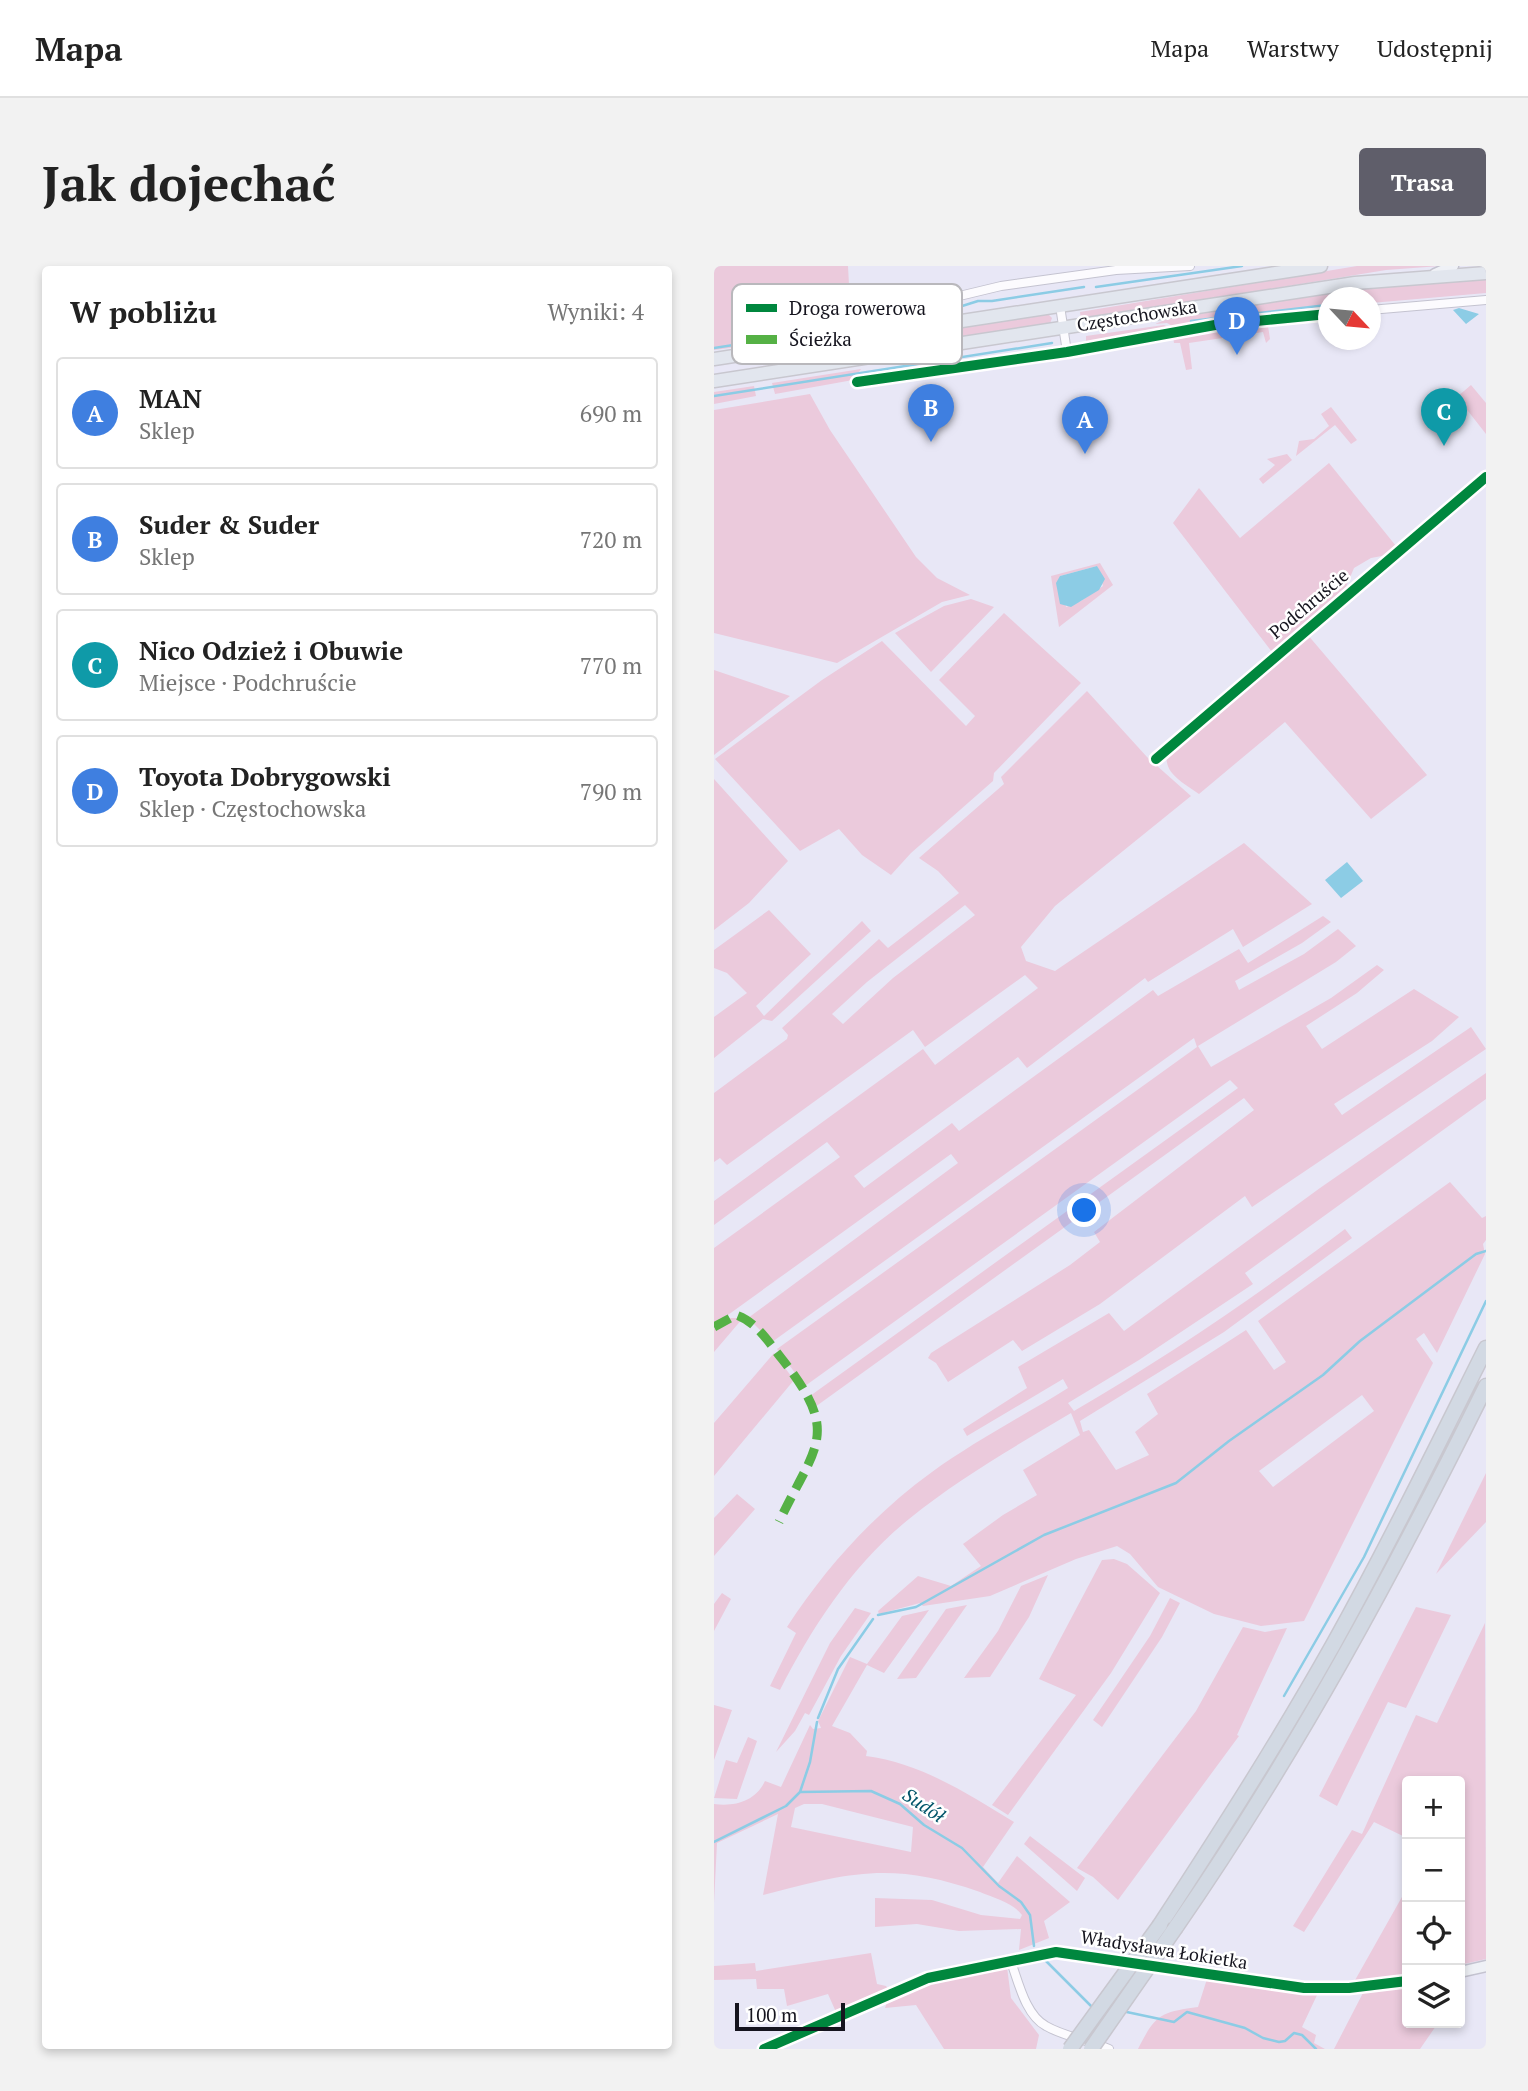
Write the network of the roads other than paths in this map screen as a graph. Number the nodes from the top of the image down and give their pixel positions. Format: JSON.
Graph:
{"nodes":[{"id":1,"x":1190,"y":266,"type":"edge"},
{"id":2,"x":1321,"y":266,"type":"edge"},
{"id":3,"x":1453,"y":266,"type":"edge"},
{"id":4,"x":1486,"y":273,"type":"edge"},
{"id":5,"x":1435,"y":274,"type":"junction"},
{"id":6,"x":962,"y":295,"type":"edge"},
{"id":7,"x":1486,"y":300,"type":"edge"},
{"id":8,"x":1060,"y":306,"type":"junction"},
{"id":9,"x":1381,"y":309,"type":"edge"},
{"id":10,"x":1318,"y":315,"type":"edge"},
{"id":11,"x":962,"y":321,"type":"edge"},
{"id":12,"x":1062,"y":328,"type":"junction"},
{"id":13,"x":962,"y":344,"type":"edge"},
{"id":14,"x":1068,"y":352,"type":"junction"},
{"id":15,"x":732,"y":356,"type":"edge"},
{"id":16,"x":714,"y":359,"type":"edge"},
{"id":17,"x":832,"y":364,"type":"edge"},
{"id":18,"x":714,"y":381,"type":"edge"},
{"id":19,"x":857,"y":382,"type":"dead end"},
{"id":20,"x":1486,"y":477,"type":"edge"},
{"id":21,"x":1156,"y":759,"type":"dead end"},
{"id":22,"x":1486,"y":1348,"type":"edge"},
{"id":23,"x":1486,"y":1386,"type":"edge"},
{"id":24,"x":1010,"y":1959,"type":"junction"},
{"id":25,"x":1486,"y":1966,"type":"edge"},
{"id":26,"x":1465,"y":1971,"type":"edge"},
{"id":27,"x":1402,"y":1982,"type":"edge"},
{"id":28,"x":764,"y":2049,"type":"edge"},
{"id":29,"x":1070,"y":2049,"type":"edge"},
{"id":30,"x":1091,"y":2049,"type":"edge"},
{"id":31,"x":1109,"y":2049,"type":"edge"}],
"edges":[{"from":1,"to":6,"type":"street"},
{"from":2,"to":8,"type":"main road","name":"Częstochowska"},
{"from":3,"to":5,"type":"street"},
{"from":4,"to":5,"type":"main road","name":"Częstochowska"},
{"from":5,"to":12,"type":"main road","name":"Częstochowska"},
{"from":7,"to":9,"type":"street"},
{"from":8,"to":11,"type":"main road","name":"Częstochowska"},
{"from":8,"to":12,"type":"street"},
{"from":10,"to":14,"type":"street"},
{"from":12,"to":13,"type":"main road","name":"Częstochowska"},
{"from":12,"to":14,"type":"street"},
{"from":14,"to":19,"type":"street"},
{"from":15,"to":16,"type":"main road","name":"Częstochowska"},
{"from":17,"to":18,"type":"main road","name":"Częstochowska"},
{"from":20,"to":21,"type":"street","name":"Podchruście"},
{"from":22,"to":29,"type":"highway","bridge":true},
{"from":23,"to":30,"type":"highway","bridge":true},
{"from":24,"to":27,"type":"street","name":"Władysława Łokietka"},
{"from":24,"to":28,"type":"street","name":"Władysława Łokietka"},
{"from":24,"to":31,"type":"street"},
{"from":25,"to":26,"type":"street"}]}
